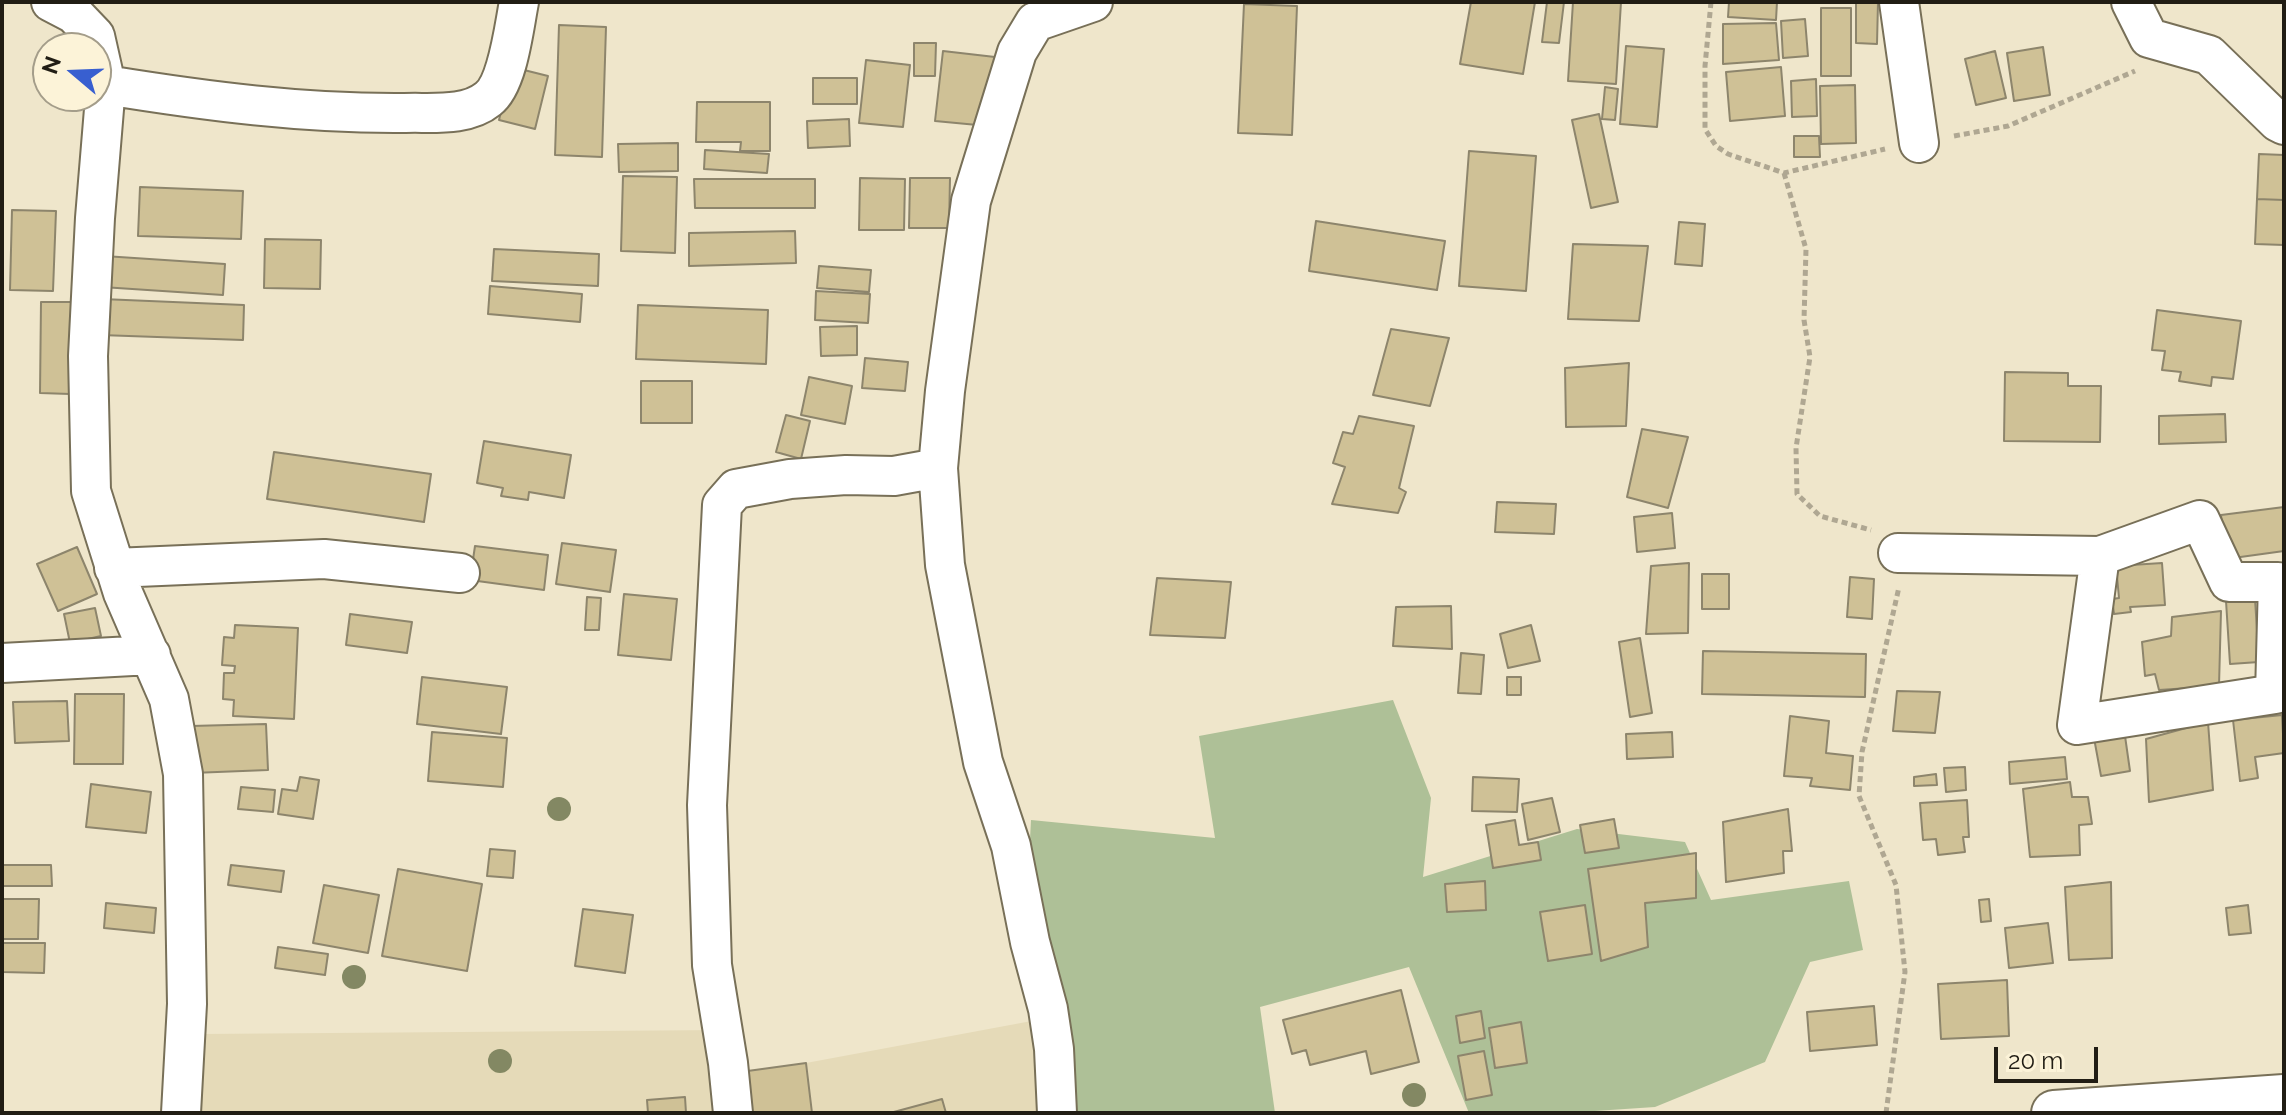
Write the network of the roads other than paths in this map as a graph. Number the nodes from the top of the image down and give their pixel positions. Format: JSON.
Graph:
{"nodes":[{"id":1,"x":51,"y":2,"type":"edge"},
{"id":2,"x":519,"y":2,"type":"edge"},
{"id":3,"x":1093,"y":2,"type":"edge"},
{"id":4,"x":1899,"y":2,"type":"edge"},
{"id":5,"x":2131,"y":2,"type":"edge"},
{"id":6,"x":91,"y":32,"type":"edge"},
{"id":7,"x":112,"y":86,"type":"edge"},
{"id":8,"x":104,"y":112,"type":"edge"},
{"id":9,"x":2284,"y":125,"type":"edge"},
{"id":10,"x":1919,"y":143,"type":"road end"},
{"id":11,"x":938,"y":468,"type":"junction"},
{"id":12,"x":1898,"y":553,"type":"road end"},
{"id":13,"x":2100,"y":556,"type":"junction"},
{"id":14,"x":114,"y":568,"type":"junction"},
{"id":15,"x":460,"y":573,"type":"dead end"},
{"id":16,"x":151,"y":655,"type":"junction"},
{"id":17,"x":2,"y":663,"type":"edge"},
{"id":18,"x":2284,"y":1097,"type":"edge"},
{"id":19,"x":181,"y":1113,"type":"edge"},
{"id":20,"x":733,"y":1113,"type":"edge"},
{"id":21,"x":1057,"y":1113,"type":"edge"},
{"id":22,"x":2054,"y":1113,"type":"edge"}],
"edges":[{"from":1,"to":6,"type":"street"},
{"from":2,"to":7,"type":"street"},
{"from":3,"to":11,"type":"street"},
{"from":4,"to":10,"type":"street"},
{"from":5,"to":9,"type":"street"},
{"from":8,"to":14,"type":"street"},
{"from":11,"to":20,"type":"street"},
{"from":11,"to":21,"type":"street"},
{"from":12,"to":13,"type":"street"},
{"from":13,"to":13,"type":"street"},
{"from":14,"to":15,"type":"street"},
{"from":14,"to":16,"type":"street"},
{"from":16,"to":17,"type":"street"},
{"from":16,"to":19,"type":"street"},
{"from":18,"to":22,"type":"main road"}]}
